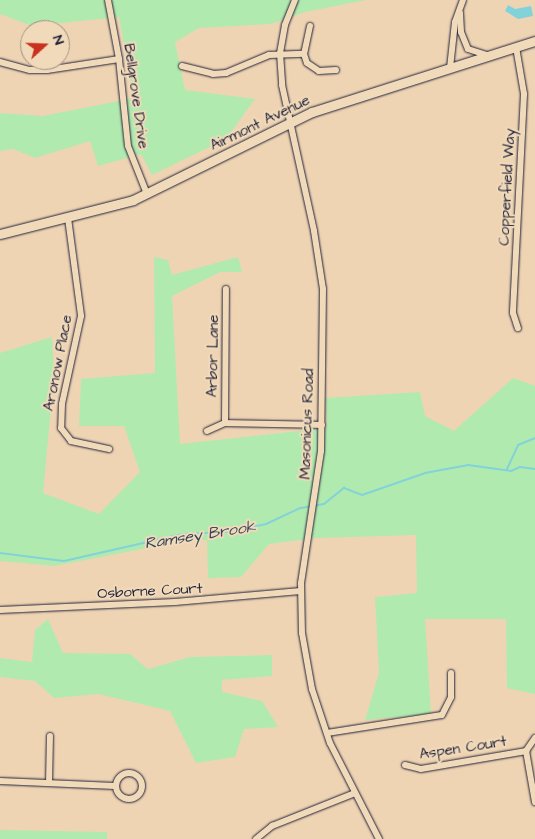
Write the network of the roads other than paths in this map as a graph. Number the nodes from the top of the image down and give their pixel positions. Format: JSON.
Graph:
{"nodes":[{"id":1,"x":108,"y":0,"type":"edge"},
{"id":2,"x":295,"y":0,"type":"edge"},
{"id":3,"x":463,"y":0,"type":"edge"},
{"id":4,"x":460,"y":8,"type":"junction"},
{"id":5,"x":310,"y":26,"type":"dead end"},
{"id":6,"x":535,"y":41,"type":"edge"},
{"id":7,"x":516,"y":46,"type":"junction"},
{"id":8,"x":280,"y":53,"type":"junction"},
{"id":9,"x":304,"y":54,"type":"junction"},
{"id":10,"x":488,"y":55,"type":"junction"},
{"id":11,"x":119,"y":59,"type":"junction"},
{"id":12,"x":0,"y":62,"type":"edge"},
{"id":13,"x":182,"y":66,"type":"dead end"},
{"id":14,"x":450,"y":68,"type":"junction"},
{"id":15,"x":336,"y":70,"type":"dead end"},
{"id":16,"x":289,"y":121,"type":"junction"},
{"id":17,"x":147,"y":194,"type":"junction"},
{"id":18,"x":68,"y":218,"type":"junction"},
{"id":19,"x":0,"y":234,"type":"edge"},
{"id":20,"x":226,"y":289,"type":"dead end"},
{"id":21,"x":518,"y":328,"type":"dead end"},
{"id":22,"x":224,"y":423,"type":"junction"},
{"id":23,"x":322,"y":425,"type":"junction"},
{"id":24,"x":207,"y":432,"type":"dead end"},
{"id":25,"x":109,"y":449,"type":"dead end"},
{"id":26,"x":301,"y":591,"type":"junction"},
{"id":27,"x":0,"y":610,"type":"edge"},
{"id":28,"x":451,"y":673,"type":"dead end"},
{"id":29,"x":327,"y":733,"type":"junction"},
{"id":30,"x":50,"y":736,"type":"dead end"},
{"id":31,"x":535,"y":738,"type":"edge"},
{"id":32,"x":526,"y":751,"type":"junction"},
{"id":33,"x":405,"y":765,"type":"dead end"},
{"id":34,"x":0,"y":781,"type":"edge"},
{"id":35,"x":48,"y":783,"type":"junction"},
{"id":36,"x":115,"y":786,"type":"junction"},
{"id":37,"x":355,"y":793,"type":"junction"},
{"id":38,"x":535,"y":802,"type":"edge"},
{"id":39,"x":256,"y":839,"type":"edge"},
{"id":40,"x":379,"y":839,"type":"edge"}],
"edges":[{"from":1,"to":11,"type":"street","name":"Bellgrove Drive"},
{"from":2,"to":8,"type":"street","name":"Masonicus Road"},
{"from":3,"to":4,"type":"street"},
{"from":4,"to":10,"type":"street"},
{"from":4,"to":14,"type":"street"},
{"from":5,"to":9,"type":"street"},
{"from":6,"to":7,"type":"street","name":"Airmont Avenue"},
{"from":7,"to":10,"type":"street","name":"Airmont Avenue"},
{"from":7,"to":21,"type":"street","name":"Copperfield Way"},
{"from":8,"to":9,"type":"street"},
{"from":8,"to":13,"type":"street"},
{"from":8,"to":16,"type":"street","name":"Masonicus Road"},
{"from":9,"to":15,"type":"street"},
{"from":10,"to":14,"type":"street","name":"Airmont Avenue"},
{"from":11,"to":12,"type":"street"},
{"from":11,"to":17,"type":"street","name":"Bellgrove Drive"},
{"from":14,"to":16,"type":"street","name":"Airmont Avenue"},
{"from":16,"to":17,"type":"street","name":"Airmont Avenue"},
{"from":16,"to":23,"type":"street","name":"Masonicus Road"},
{"from":17,"to":18,"type":"street","name":"Airmont Avenue"},
{"from":18,"to":19,"type":"street","name":"Airmont Avenue"},
{"from":18,"to":25,"type":"street","name":"Aronow Place"},
{"from":20,"to":22,"type":"street","name":"Arbor Lane"},
{"from":22,"to":23,"type":"street"},
{"from":22,"to":24,"type":"street"},
{"from":23,"to":26,"type":"street","name":"Masonicus Road"},
{"from":26,"to":27,"type":"street","name":"Osborne Court"},
{"from":26,"to":29,"type":"street","name":"Masonicus Road"},
{"from":28,"to":29,"type":"street"},
{"from":29,"to":37,"type":"street","name":"Masonicus Road"},
{"from":30,"to":35,"type":"street"},
{"from":31,"to":32,"type":"street","name":"Aspen Court"},
{"from":32,"to":33,"type":"street","name":"Aspen Court"},
{"from":32,"to":38,"type":"street","name":"Aspen Court"},
{"from":34,"to":35,"type":"street"},
{"from":35,"to":36,"type":"street"},
{"from":36,"to":36,"type":"street"},
{"from":37,"to":39,"type":"street"},
{"from":37,"to":40,"type":"street","name":"Masonicus Road"}]}
